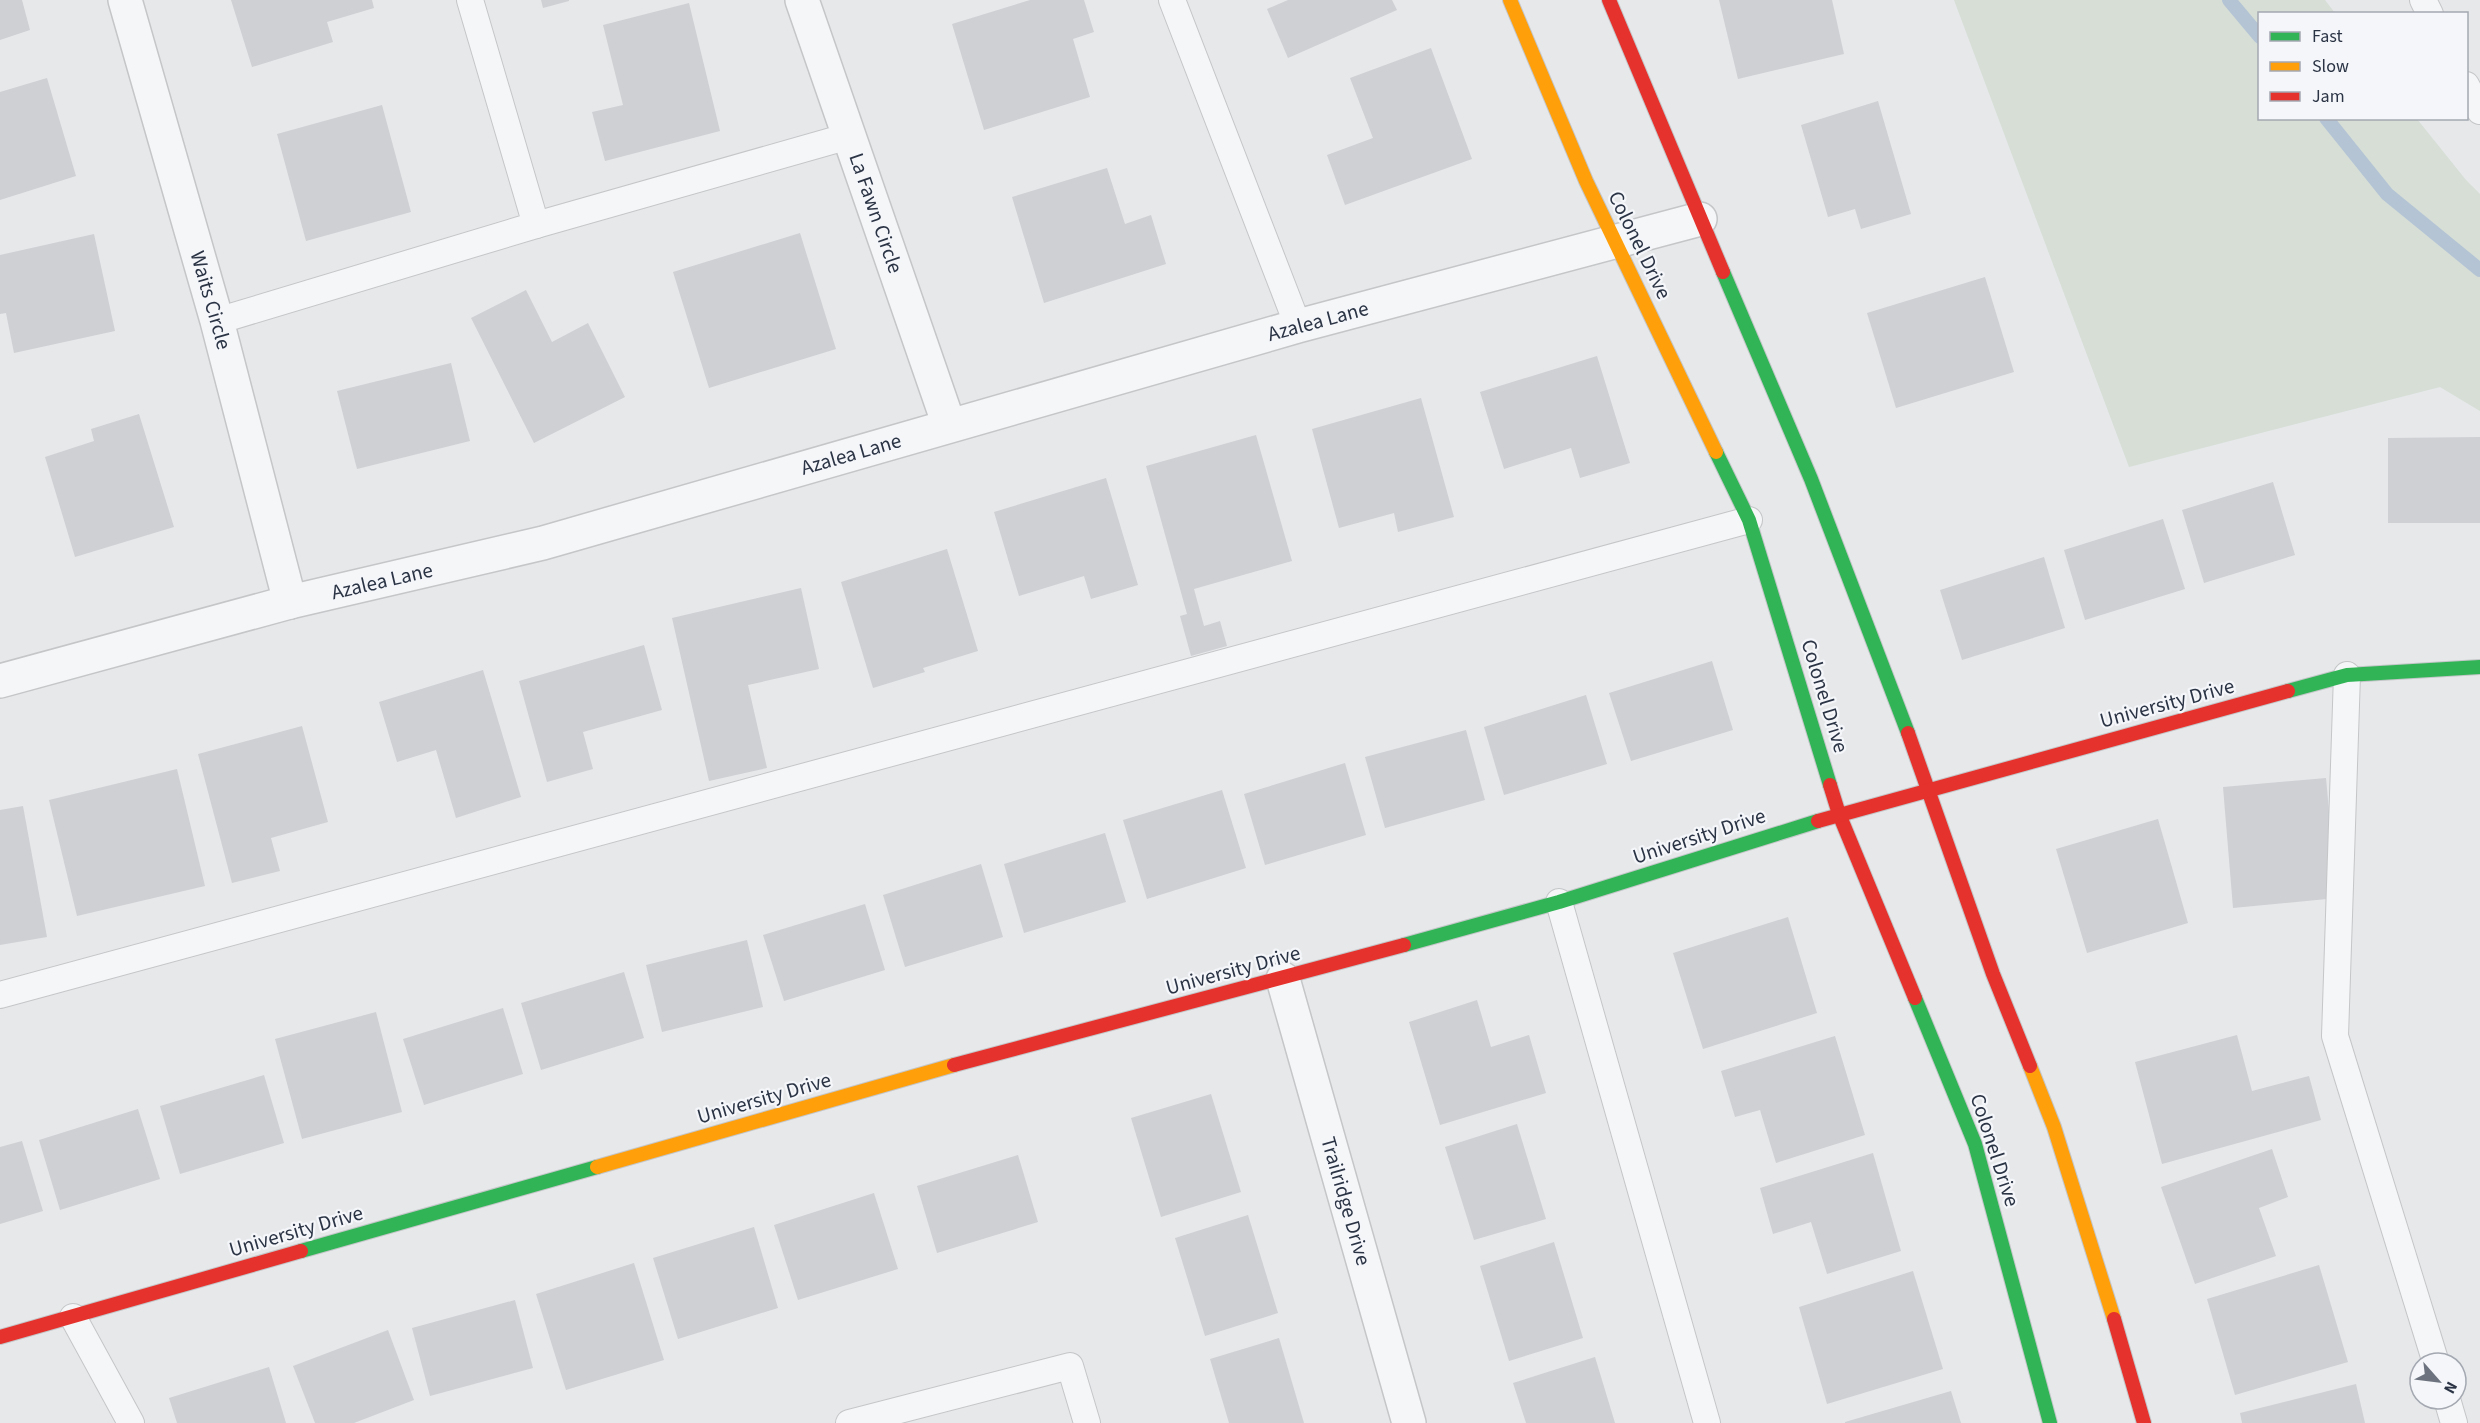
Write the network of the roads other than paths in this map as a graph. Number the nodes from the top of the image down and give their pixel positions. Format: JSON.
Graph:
{"nodes":[{"id":1,"x":125,"y":0,"type":"edge"},
{"id":2,"x":470,"y":0,"type":"edge"},
{"id":3,"x":802,"y":0,"type":"edge"},
{"id":4,"x":1172,"y":0,"type":"edge"},
{"id":5,"x":1510,"y":0,"type":"edge"},
{"id":6,"x":1609,"y":0,"type":"edge"},
{"id":7,"x":2468,"y":89,"type":"edge"},
{"id":8,"x":2480,"y":111,"type":"edge"},
{"id":9,"x":849,"y":136,"type":"junction"},
{"id":10,"x":1700,"y":219,"type":"junction"},
{"id":11,"x":536,"y":225,"type":"junction"},
{"id":12,"x":1616,"y":243,"type":"junction"},
{"id":13,"x":218,"y":321,"type":"junction"},
{"id":14,"x":1298,"y":326,"type":"junction"},
{"id":15,"x":949,"y":425,"type":"junction"},
{"id":16,"x":1749,"y":520,"type":"junction"},
{"id":17,"x":290,"y":602,"type":"junction"},
{"id":18,"x":2480,"y":667,"type":"edge"},
{"id":19,"x":2347,"y":675,"type":"junction"},
{"id":20,"x":0,"y":681,"type":"edge"},
{"id":21,"x":1929,"y":789,"type":"junction"},
{"id":22,"x":1839,"y":813,"type":"junction"},
{"id":23,"x":1559,"y":902,"type":"junction"},
{"id":24,"x":1283,"y":978,"type":"junction"},
{"id":25,"x":0,"y":995,"type":"edge"},
{"id":26,"x":73,"y":1317,"type":"junction"},
{"id":27,"x":0,"y":1337,"type":"edge"},
{"id":28,"x":2432,"y":1351,"type":"edge"},
{"id":29,"x":131,"y":1423,"type":"edge"},
{"id":30,"x":849,"y":1423,"type":"edge"},
{"id":31,"x":1087,"y":1423,"type":"edge"},
{"id":32,"x":1409,"y":1423,"type":"edge"},
{"id":33,"x":1707,"y":1423,"type":"edge"},
{"id":34,"x":2050,"y":1423,"type":"edge"},
{"id":35,"x":2144,"y":1423,"type":"edge"}],
"edges":[{"from":1,"to":13,"type":"street","name":"Waits Circle"},
{"from":2,"to":11,"type":"lane"},
{"from":3,"to":9,"type":"street","name":"La Fawn Circle"},
{"from":4,"to":14,"type":"lane"},
{"from":5,"to":12,"type":"street","name":"Colonel Drive"},
{"from":6,"to":10,"type":"street"},
{"from":7,"to":8,"type":"lane"},
{"from":9,"to":11,"type":"lane"},
{"from":9,"to":15,"type":"street","name":"La Fawn Circle"},
{"from":10,"to":12,"type":"street","name":"Azalea Lane"},
{"from":10,"to":21,"type":"street"},
{"from":11,"to":13,"type":"lane"},
{"from":12,"to":14,"type":"street","name":"Azalea Lane"},
{"from":12,"to":16,"type":"street","name":"Colonel Drive"},
{"from":13,"to":17,"type":"street","name":"Waits Circle"},
{"from":14,"to":15,"type":"street","name":"Azalea Lane"},
{"from":15,"to":17,"type":"street","name":"Azalea Lane"},
{"from":16,"to":22,"type":"street","name":"Colonel Drive"},
{"from":16,"to":25,"type":"lane"},
{"from":17,"to":20,"type":"street","name":"Azalea Lane"},
{"from":18,"to":19,"type":"street","name":"University Drive"},
{"from":19,"to":21,"type":"street","name":"University Drive"},
{"from":19,"to":28,"type":"lane"},
{"from":21,"to":22,"type":"street","name":"University Drive"},
{"from":21,"to":35,"type":"street"},
{"from":22,"to":23,"type":"street","name":"University Drive"},
{"from":22,"to":34,"type":"street","name":"Colonel Drive"},
{"from":23,"to":24,"type":"street","name":"University Drive"},
{"from":23,"to":33,"type":"lane"},
{"from":24,"to":26,"type":"street","name":"University Drive"},
{"from":24,"to":32,"type":"street","name":"Trailridge Drive"},
{"from":26,"to":27,"type":"street","name":"University Drive"},
{"from":26,"to":29,"type":"lane"},
{"from":30,"to":31,"type":"lane"}]}
